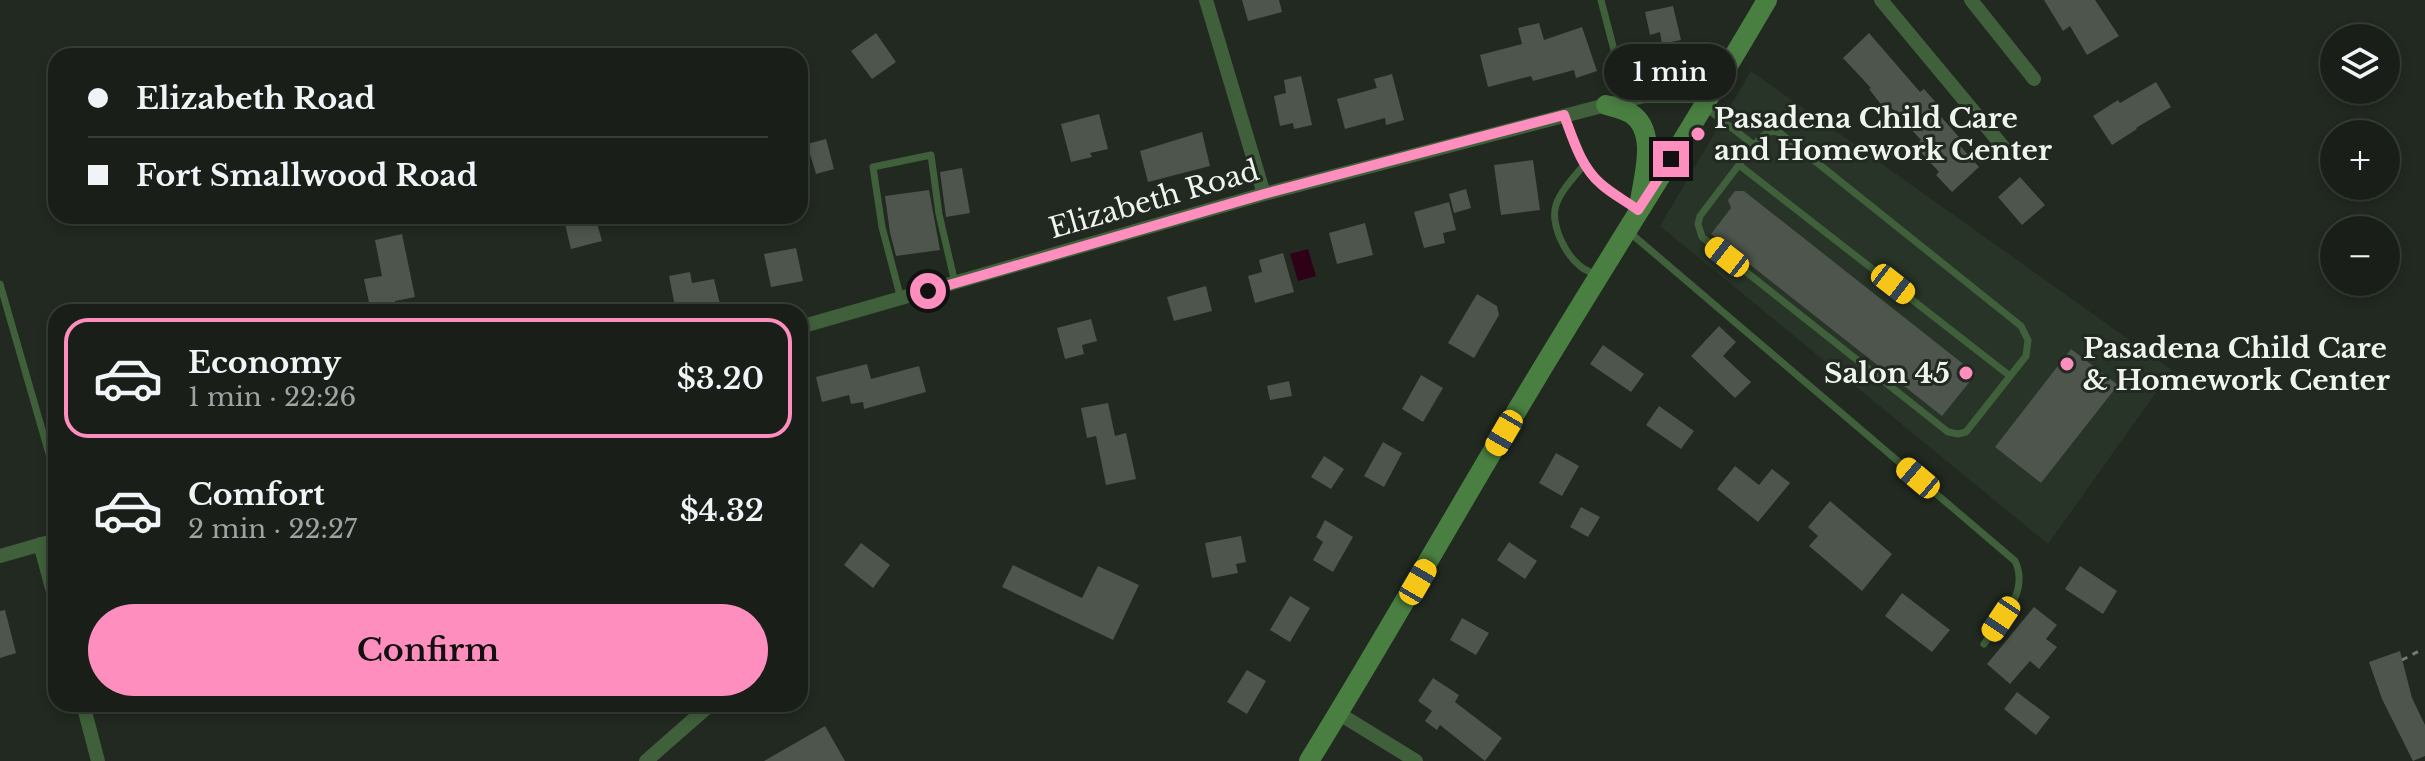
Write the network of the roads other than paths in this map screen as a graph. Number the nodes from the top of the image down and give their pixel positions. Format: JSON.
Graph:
{"nodes":[{"id":1,"x":1206,"y":0,"type":"edge"},
{"id":2,"x":1601,"y":0,"type":"edge"},
{"id":3,"x":1767,"y":0,"type":"edge"},
{"id":4,"x":1881,"y":0,"type":"edge"},
{"id":5,"x":1971,"y":0,"type":"edge"},
{"id":6,"x":2034,"y":79,"type":"dead end"},
{"id":7,"x":1627,"y":100,"type":"junction"},
{"id":8,"x":1708,"y":102,"type":"junction"},
{"id":9,"x":1606,"y":105,"type":"junction"},
{"id":10,"x":1564,"y":115,"type":"junction"},
{"id":11,"x":1754,"y":145,"type":"junction"},
{"id":12,"x":2005,"y":149,"type":"dead end"},
{"id":13,"x":1585,"y":164,"type":"junction"},
{"id":14,"x":1739,"y":165,"type":"junction"},
{"id":15,"x":1264,"y":194,"type":"junction"},
{"id":16,"x":1638,"y":210,"type":"junction"},
{"id":17,"x":1627,"y":229,"type":"junction"},
{"id":18,"x":1599,"y":276,"type":"junction"},
{"id":19,"x":955,"y":283,"type":"junction"},
{"id":20,"x":0,"y":284,"type":"edge"},
{"id":21,"x":901,"y":299,"type":"junction"},
{"id":22,"x":808,"y":325,"type":"edge"},
{"id":23,"x":2010,"y":376,"type":"junction"},
{"id":24,"x":48,"y":450,"type":"edge"},
{"id":25,"x":48,"y":542,"type":"edge"},
{"id":26,"x":40,"y":544,"type":"junction"},
{"id":27,"x":0,"y":556,"type":"edge"},
{"id":28,"x":48,"y":574,"type":"edge"},
{"id":29,"x":1984,"y":644,"type":"dead end"},
{"id":30,"x":85,"y":712,"type":"edge"},
{"id":31,"x":702,"y":712,"type":"edge"},
{"id":32,"x":1338,"y":713,"type":"junction"},
{"id":33,"x":98,"y":761,"type":"edge"},
{"id":34,"x":646,"y":761,"type":"edge"},
{"id":35,"x":1309,"y":761,"type":"edge"},
{"id":36,"x":1416,"y":761,"type":"edge"}],
"edges":[{"from":1,"to":15,"type":"street"},
{"from":2,"to":7,"type":"lane"},
{"from":3,"to":8,"type":"main road"},
{"from":4,"to":12,"type":"street"},
{"from":5,"to":6,"type":"street"},
{"from":7,"to":8,"type":"street","name":"Elizabeth Road"},
{"from":7,"to":9,"type":"street","name":"Elizabeth Road"},
{"from":8,"to":11,"type":"lane"},
{"from":8,"to":16,"type":"main road"},
{"from":9,"to":10,"type":"street","name":"Elizabeth Road"},
{"from":9,"to":16,"type":"main road"},
{"from":10,"to":13,"type":"lane"},
{"from":10,"to":15,"type":"street","name":"Elizabeth Road"},
{"from":11,"to":14,"type":"lane"},
{"from":11,"to":23,"type":"lane"},
{"from":13,"to":16,"type":"lane"},
{"from":13,"to":18,"type":"lane"},
{"from":14,"to":23,"type":"lane"},
{"from":14,"to":23,"type":"lane"},
{"from":15,"to":19,"type":"street","name":"Elizabeth Road"},
{"from":16,"to":17,"type":"main road"},
{"from":17,"to":18,"type":"main road"},
{"from":17,"to":29,"type":"lane"},
{"from":18,"to":32,"type":"main road"},
{"from":19,"to":21,"type":"street","name":"Elizabeth Road"},
{"from":19,"to":21,"type":"lane"},
{"from":20,"to":24,"type":"lane"},
{"from":21,"to":22,"type":"street","name":"Elizabeth Road"},
{"from":25,"to":26,"type":"street"},
{"from":26,"to":27,"type":"street"},
{"from":26,"to":28,"type":"street"},
{"from":30,"to":33,"type":"street"},
{"from":31,"to":34,"type":"street"},
{"from":32,"to":35,"type":"main road"},
{"from":32,"to":36,"type":"street"}]}
